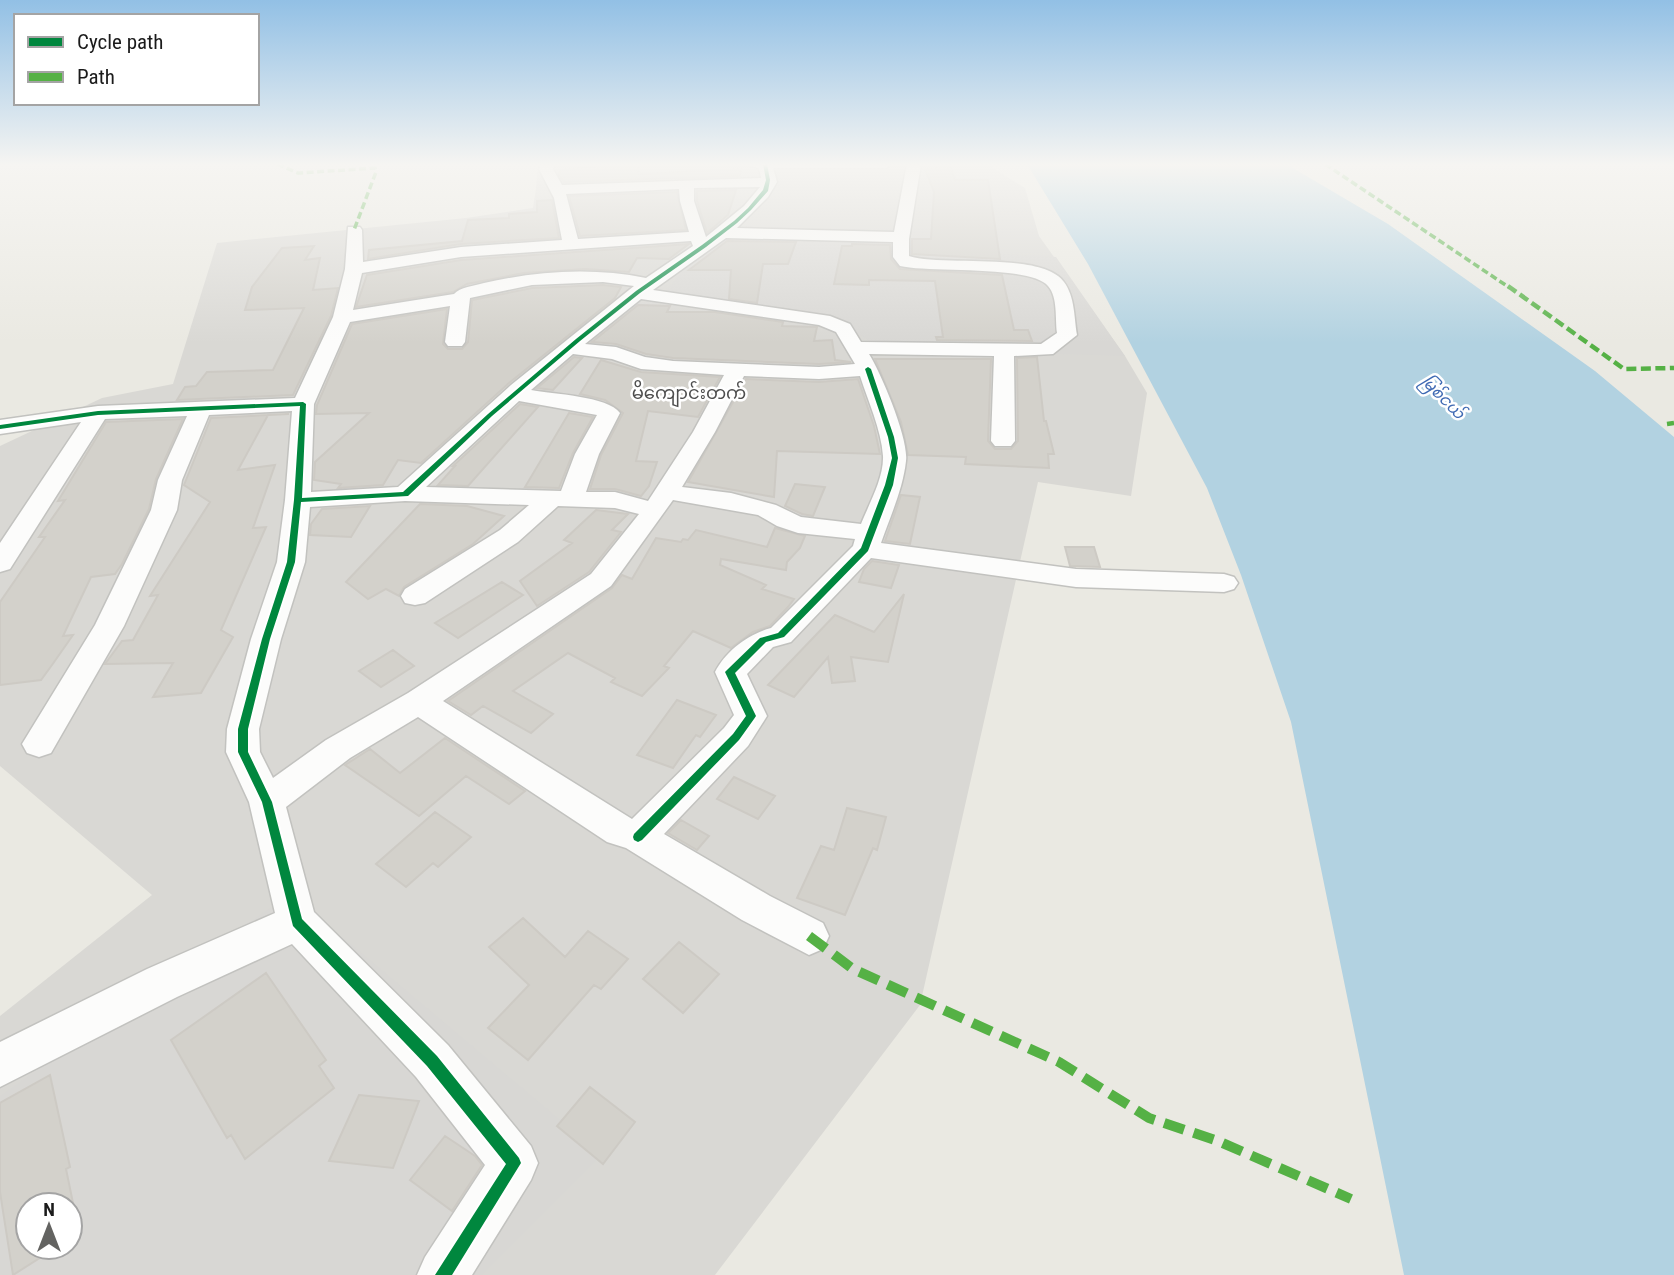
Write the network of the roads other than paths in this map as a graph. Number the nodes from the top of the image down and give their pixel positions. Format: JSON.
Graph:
{"nodes":[{"id":1,"x":566,"y":224,"type":"edge"},
{"id":2,"x":694,"y":224,"type":"edge"},
{"id":3,"x":734,"y":224,"type":"edge"},
{"id":4,"x":902,"y":224,"type":"edge"},
{"id":5,"x":354,"y":230,"type":"dead end"},
{"id":6,"x":724,"y":233,"type":"junction"},
{"id":7,"x":469,"y":234,"type":"dead end"},
{"id":8,"x":901,"y":239,"type":"junction"},
{"id":9,"x":699,"y":242,"type":"junction"},
{"id":10,"x":570,"y":243,"type":"junction"},
{"id":11,"x":511,"y":248,"type":"junction"},
{"id":12,"x":461,"y":252,"type":"junction"},
{"id":13,"x":354,"y":270,"type":"junction"},
{"id":14,"x":517,"y":283,"type":"junction"},
{"id":15,"x":643,"y":288,"type":"junction"},
{"id":16,"x":460,"y":299,"type":"junction"},
{"id":17,"x":342,"y":317,"type":"junction"},
{"id":18,"x":455,"y":342,"type":"dead end"},
{"id":19,"x":569,"y":348,"type":"junction"},
{"id":20,"x":1004,"y":350,"type":"junction"},
{"id":21,"x":862,"y":358,"type":"junction"},
{"id":22,"x":737,"y":370,"type":"junction"},
{"id":23,"x":513,"y":394,"type":"junction"},
{"id":24,"x":303,"y":404,"type":"junction"},
{"id":25,"x":201,"y":408,"type":"junction"},
{"id":26,"x":98,"y":413,"type":"junction"},
{"id":27,"x":0,"y":428,"type":"edge"},
{"id":28,"x":1003,"y":441,"type":"dead end"},
{"id":29,"x":405,"y":494,"type":"junction"},
{"id":30,"x":561,"y":498,"type":"junction"},
{"id":31,"x":298,"y":500,"type":"junction"},
{"id":32,"x":661,"y":501,"type":"junction"},
{"id":33,"x":868,"y":541,"type":"junction"},
{"id":34,"x":0,"y":563,"type":"edge"},
{"id":35,"x":1224,"y":583,"type":"dead end"},
{"id":36,"x":415,"y":596,"type":"dead end"},
{"id":37,"x":419,"y":701,"type":"junction"},
{"id":38,"x":39,"y":744,"type":"dead end"},
{"id":39,"x":267,"y":802,"type":"junction"},
{"id":40,"x":638,"y":837,"type":"junction"},
{"id":41,"x":298,"y":922,"type":"junction"},
{"id":42,"x":808,"y":936,"type":"dead end"},
{"id":43,"x":0,"y":1065,"type":"edge"},
{"id":44,"x":443,"y":1275,"type":"edge"}],
"edges":[{"from":1,"to":10,"type":"street"},
{"from":2,"to":9,"type":"street"},
{"from":3,"to":6,"type":"street"},
{"from":4,"to":8,"type":"street"},
{"from":5,"to":13,"type":"street"},
{"from":6,"to":8,"type":"street"},
{"from":6,"to":9,"type":"street"},
{"from":7,"to":12,"type":"street"},
{"from":8,"to":20,"type":"street"},
{"from":9,"to":10,"type":"street"},
{"from":9,"to":15,"type":"street"},
{"from":10,"to":11,"type":"street"},
{"from":11,"to":12,"type":"street"},
{"from":11,"to":14,"type":"street"},
{"from":12,"to":13,"type":"street"},
{"from":13,"to":17,"type":"street"},
{"from":14,"to":15,"type":"street"},
{"from":14,"to":16,"type":"street"},
{"from":15,"to":19,"type":"street"},
{"from":15,"to":21,"type":"street"},
{"from":16,"to":17,"type":"street"},
{"from":16,"to":18,"type":"street"},
{"from":17,"to":24,"type":"street"},
{"from":19,"to":22,"type":"street"},
{"from":19,"to":23,"type":"street"},
{"from":20,"to":21,"type":"street"},
{"from":20,"to":28,"type":"street"},
{"from":21,"to":22,"type":"street"},
{"from":21,"to":33,"type":"street"},
{"from":22,"to":32,"type":"street"},
{"from":23,"to":29,"type":"street"},
{"from":23,"to":30,"type":"street"},
{"from":24,"to":25,"type":"street"},
{"from":24,"to":31,"type":"street"},
{"from":25,"to":26,"type":"street"},
{"from":25,"to":38,"type":"street"},
{"from":26,"to":27,"type":"street"},
{"from":26,"to":34,"type":"street"},
{"from":29,"to":30,"type":"street"},
{"from":29,"to":31,"type":"street"},
{"from":30,"to":32,"type":"street"},
{"from":30,"to":36,"type":"street"},
{"from":31,"to":39,"type":"street"},
{"from":32,"to":33,"type":"street"},
{"from":32,"to":37,"type":"street"},
{"from":33,"to":35,"type":"street"},
{"from":33,"to":40,"type":"street"},
{"from":37,"to":39,"type":"street"},
{"from":37,"to":40,"type":"street"},
{"from":39,"to":41,"type":"street"},
{"from":40,"to":42,"type":"street"},
{"from":41,"to":43,"type":"street"},
{"from":41,"to":44,"type":"street"}]}
